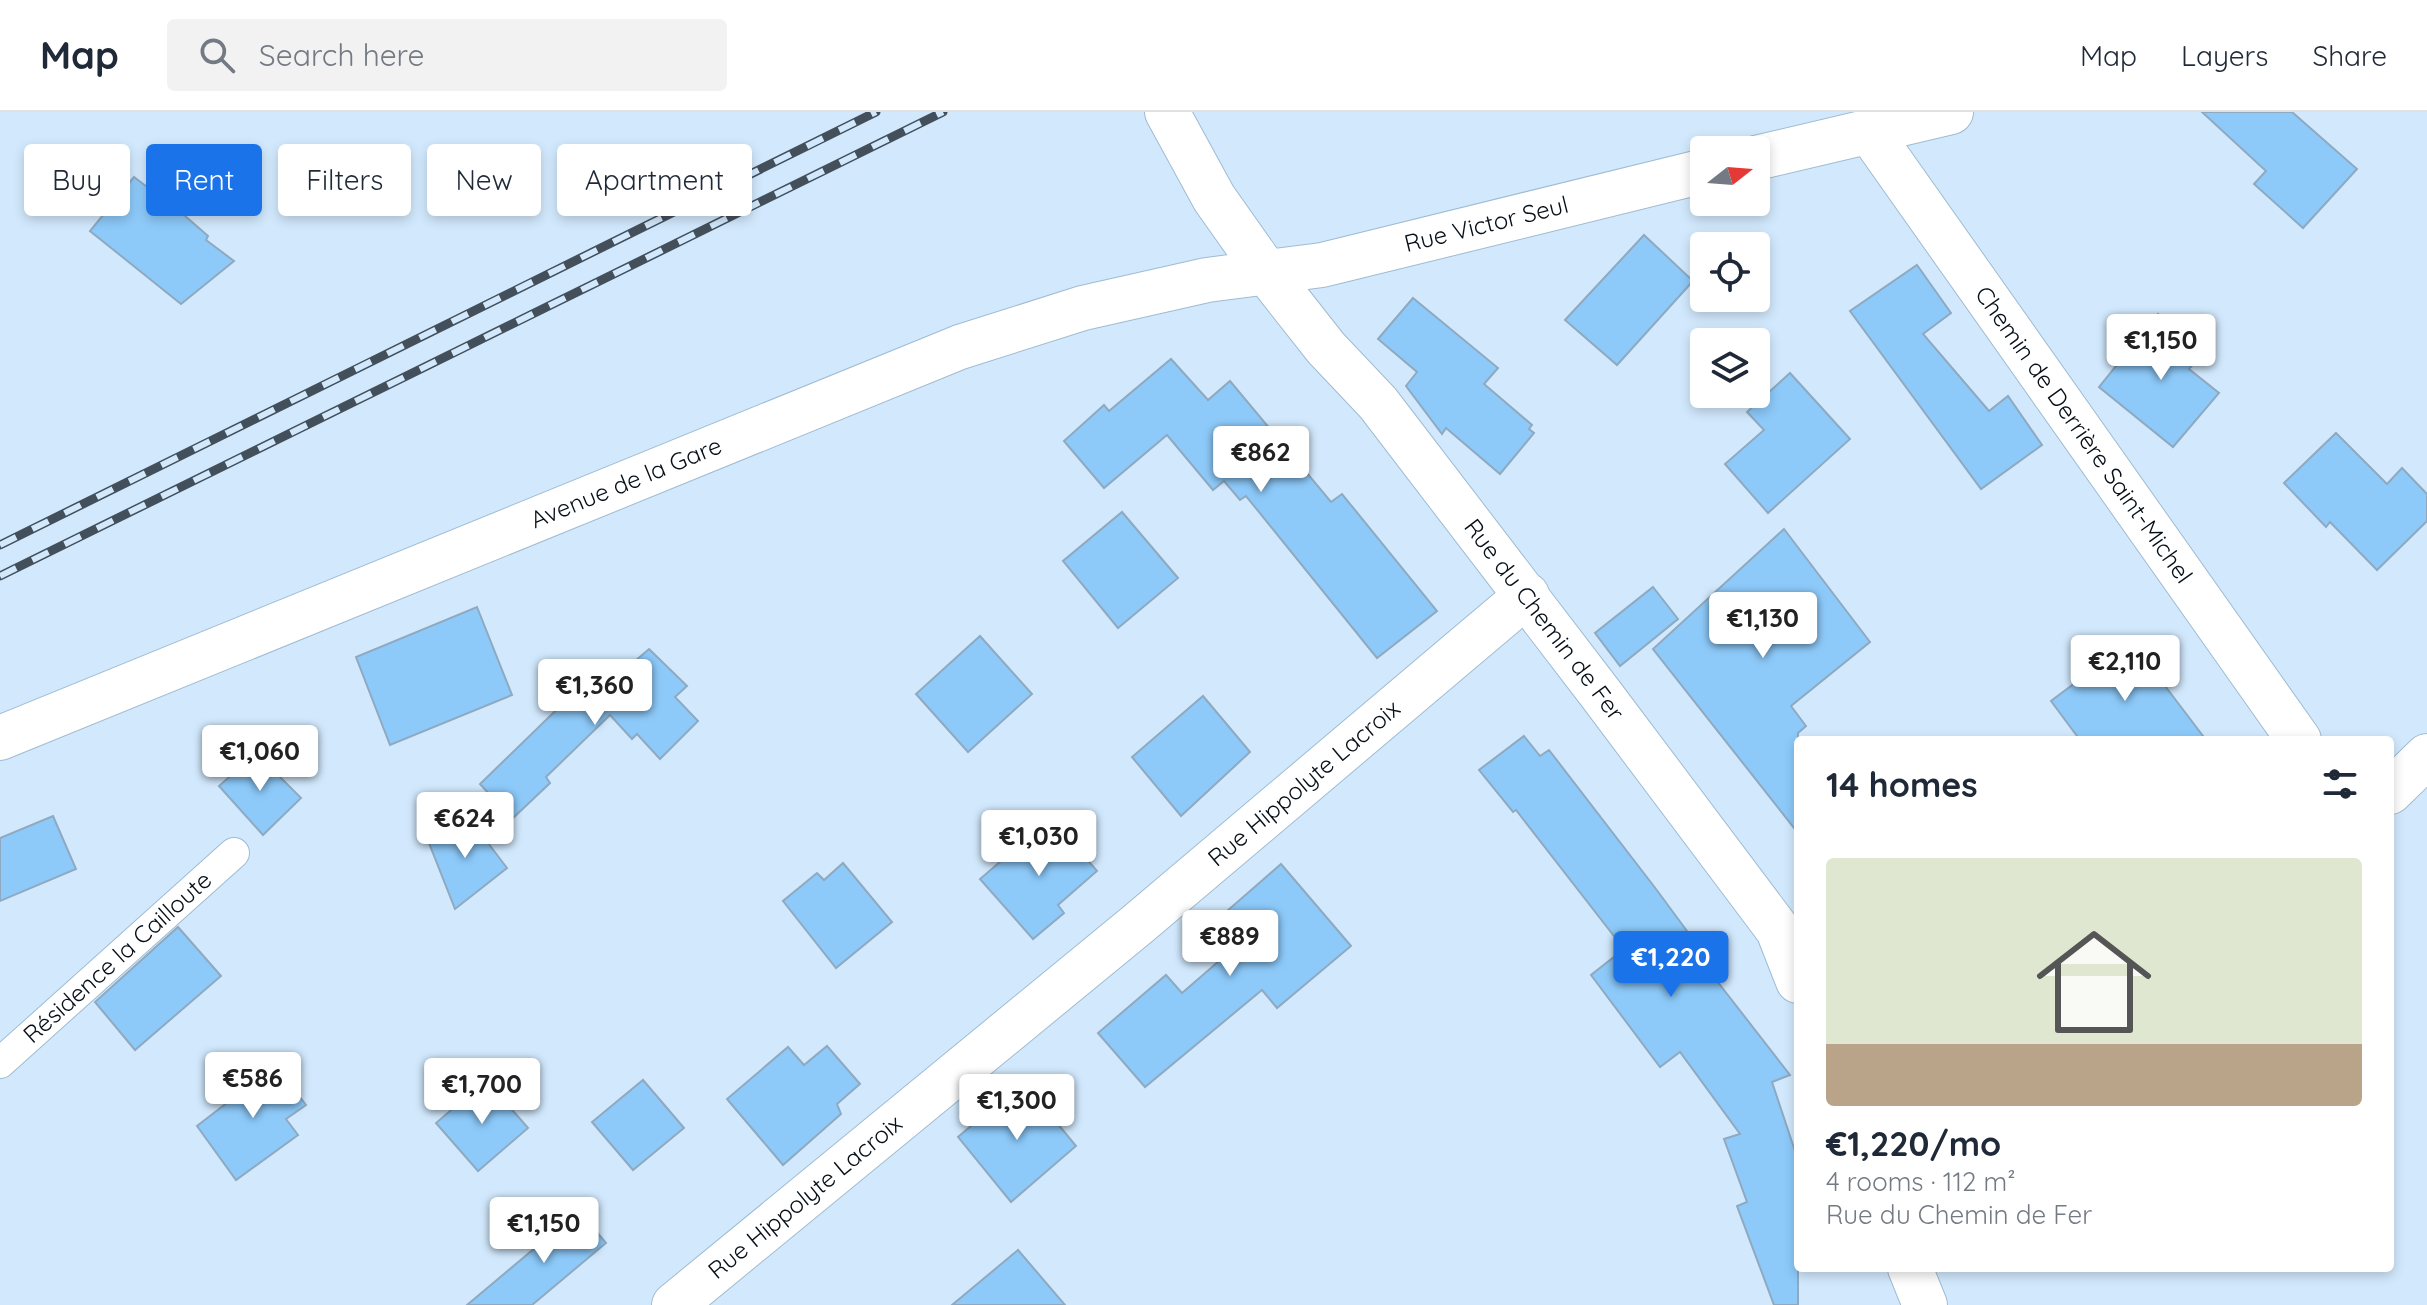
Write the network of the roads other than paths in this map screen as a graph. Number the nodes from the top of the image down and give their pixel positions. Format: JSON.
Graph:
{"nodes":[{"id":1,"x":1167,"y":112,"type":"edge"},
{"id":2,"x":1951,"y":112,"type":"edge"},
{"id":3,"x":1869,"y":131,"type":"junction"},
{"id":4,"x":1770,"y":155,"type":"edge"},
{"id":5,"x":1690,"y":174,"type":"edge"},
{"id":6,"x":1267,"y":273,"type":"junction"},
{"id":7,"x":1527,"y":595,"type":"junction"},
{"id":8,"x":2296,"y":736,"type":"edge"},
{"id":9,"x":0,"y":738,"type":"edge"},
{"id":10,"x":2427,"y":756,"type":"edge"},
{"id":11,"x":2394,"y":788,"type":"edge"},
{"id":12,"x":234,"y":853,"type":"dead end"},
{"id":13,"x":1794,"y":971,"type":"edge"},
{"id":14,"x":0,"y":1063,"type":"edge"},
{"id":15,"x":1912,"y":1272,"type":"edge"},
{"id":16,"x":674,"y":1305,"type":"edge"},
{"id":17,"x":1925,"y":1305,"type":"edge"}],
"edges":[{"from":1,"to":6,"type":"street","name":"Rue du Chemin de Fer"},
{"from":2,"to":3,"type":"street"},
{"from":3,"to":4,"type":"street"},
{"from":3,"to":8,"type":"street","name":"Chemin de Derrière Saint-Michel"},
{"from":5,"to":6,"type":"street","name":"Rue Victor Seul"},
{"from":6,"to":7,"type":"street","name":"Rue du Chemin de Fer"},
{"from":6,"to":9,"type":"street","name":"Avenue de la Gare"},
{"from":7,"to":13,"type":"street","name":"Rue du Chemin de Fer"},
{"from":7,"to":16,"type":"street","name":"Rue Hippolyte Lacroix"},
{"from":10,"to":11,"type":"street"},
{"from":12,"to":14,"type":"lane","name":"Résidence la Cailloute"},
{"from":15,"to":17,"type":"street"}]}
